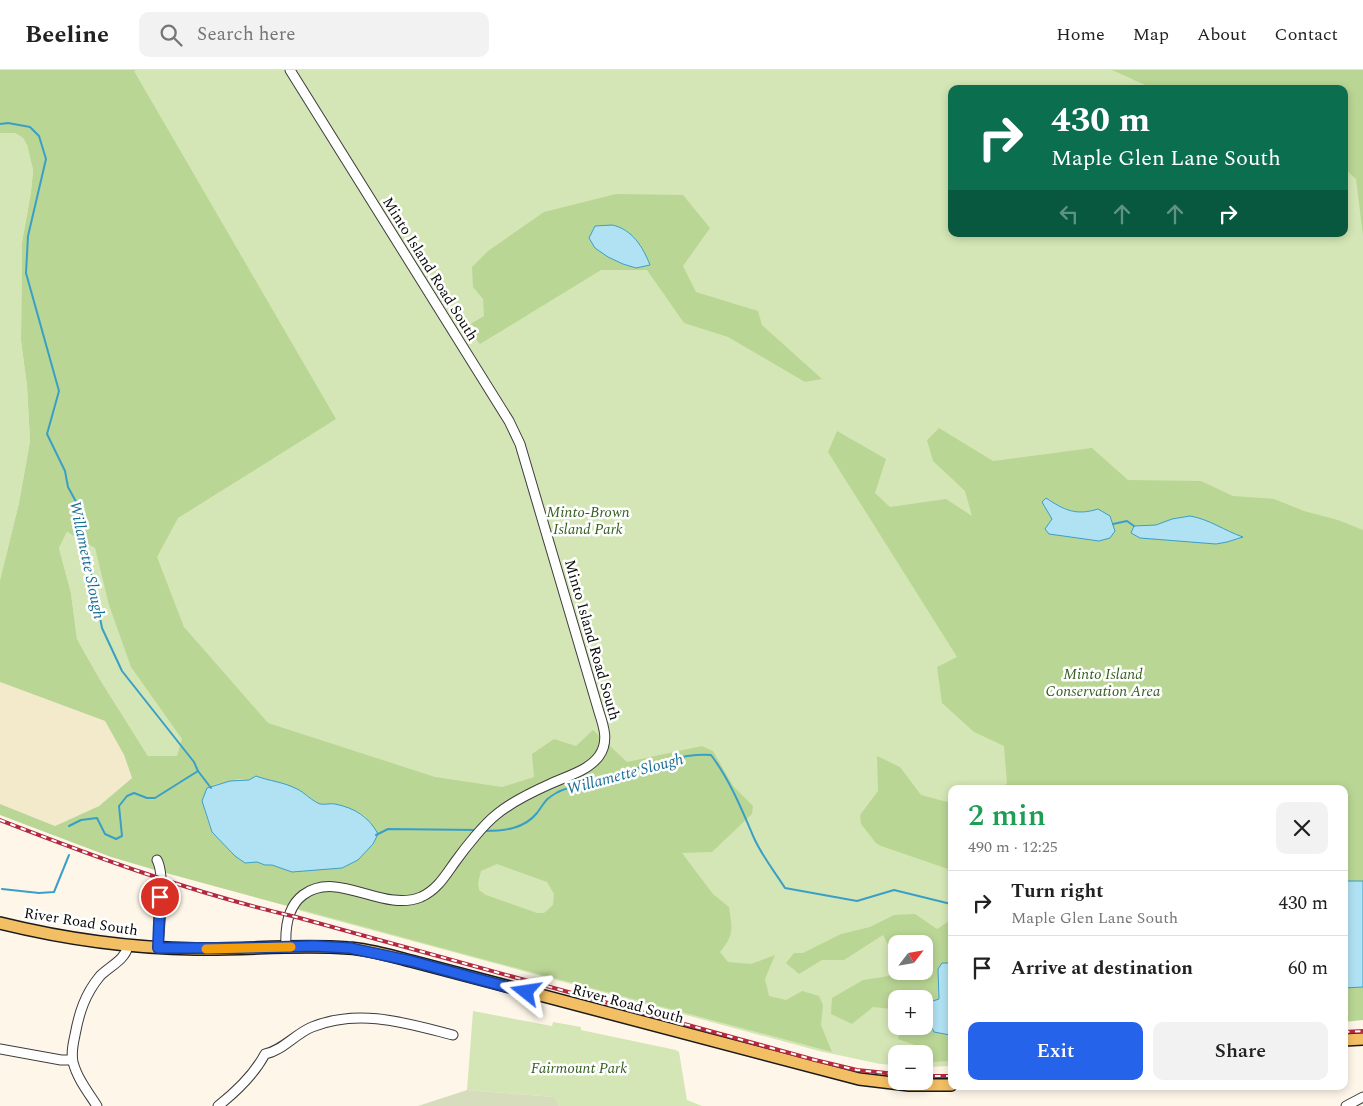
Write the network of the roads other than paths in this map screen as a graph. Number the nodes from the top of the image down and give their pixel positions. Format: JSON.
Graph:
{"nodes":[{"id":1,"x":290,"y":70,"type":"edge"},
{"id":2,"x":157,"y":860,"type":"dead end"},
{"id":3,"x":0,"y":923,"type":"edge"},
{"id":4,"x":128,"y":946,"type":"junction"},
{"id":5,"x":286,"y":947,"type":"junction"},
{"id":6,"x":158,"y":948,"type":"junction"},
{"id":7,"x":453,"y":1035,"type":"dead end"},
{"id":8,"x":1363,"y":1039,"type":"edge"},
{"id":9,"x":1348,"y":1040,"type":"edge"},
{"id":10,"x":0,"y":1049,"type":"edge"},
{"id":11,"x":72,"y":1060,"type":"junction"},
{"id":12,"x":948,"y":1085,"type":"edge"},
{"id":13,"x":1363,"y":1097,"type":"edge"},
{"id":14,"x":97,"y":1106,"type":"edge"},
{"id":15,"x":218,"y":1106,"type":"edge"},
{"id":16,"x":1346,"y":1106,"type":"edge"}],
"edges":[{"from":1,"to":5,"type":"street","name":"Minto Island Road South"},
{"from":2,"to":6,"type":"street"},
{"from":3,"to":4,"type":"main road","name":"River Road South"},
{"from":4,"to":6,"type":"main road","name":"River Road South"},
{"from":4,"to":11,"type":"street"},
{"from":5,"to":6,"type":"main road","name":"River Road South"},
{"from":5,"to":12,"type":"main road","name":"River Road South"},
{"from":7,"to":15,"type":"street"},
{"from":8,"to":9,"type":"main road"},
{"from":10,"to":11,"type":"street"},
{"from":11,"to":14,"type":"street"},
{"from":13,"to":16,"type":"street"}]}
